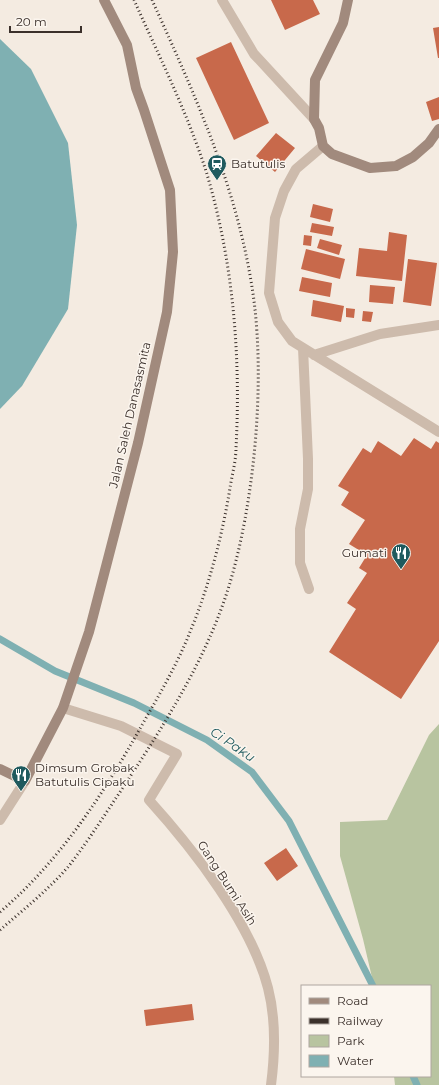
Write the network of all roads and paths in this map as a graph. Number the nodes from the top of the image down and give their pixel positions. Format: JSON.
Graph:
{"nodes":[{"id":1,"x":104,"y":0,"type":"edge"},
{"id":2,"x":348,"y":0,"type":"edge"},
{"id":3,"x":224,"y":4,"type":"edge"},
{"id":4,"x":314,"y":119,"type":"junction"},
{"id":5,"x":439,"y":129,"type":"edge"},
{"id":6,"x":322,"y":146,"type":"junction"},
{"id":7,"x":439,"y":325,"type":"edge"},
{"id":8,"x":303,"y":348,"type":"junction"},
{"id":9,"x":314,"y":355,"type":"junction"},
{"id":10,"x":439,"y":432,"type":"edge"},
{"id":11,"x":309,"y":589,"type":"dead end"},
{"id":12,"x":63,"y":708,"type":"junction"},
{"id":13,"x":0,"y":769,"type":"edge"},
{"id":14,"x":24,"y":781,"type":"junction"},
{"id":15,"x":0,"y":820,"type":"edge"},
{"id":16,"x":271,"y":1085,"type":"edge"}],
"edges":[{"from":1,"to":12,"type":"main road","name":"Jalan Saleh Danasasmita"},
{"from":2,"to":4,"type":"main road"},
{"from":3,"to":4,"type":"street"},
{"from":4,"to":6,"type":"main road"},
{"from":5,"to":6,"type":"main road"},
{"from":6,"to":8,"type":"street"},
{"from":7,"to":9,"type":"street"},
{"from":8,"to":9,"type":"street"},
{"from":8,"to":11,"type":"street"},
{"from":9,"to":10,"type":"street"},
{"from":12,"to":14,"type":"main road","name":"Jalan Saleh Danasasmita"},
{"from":12,"to":16,"type":"street","name":"Gang Bumi Asih"},
{"from":13,"to":14,"type":"main road"},
{"from":14,"to":15,"type":"street"}]}
